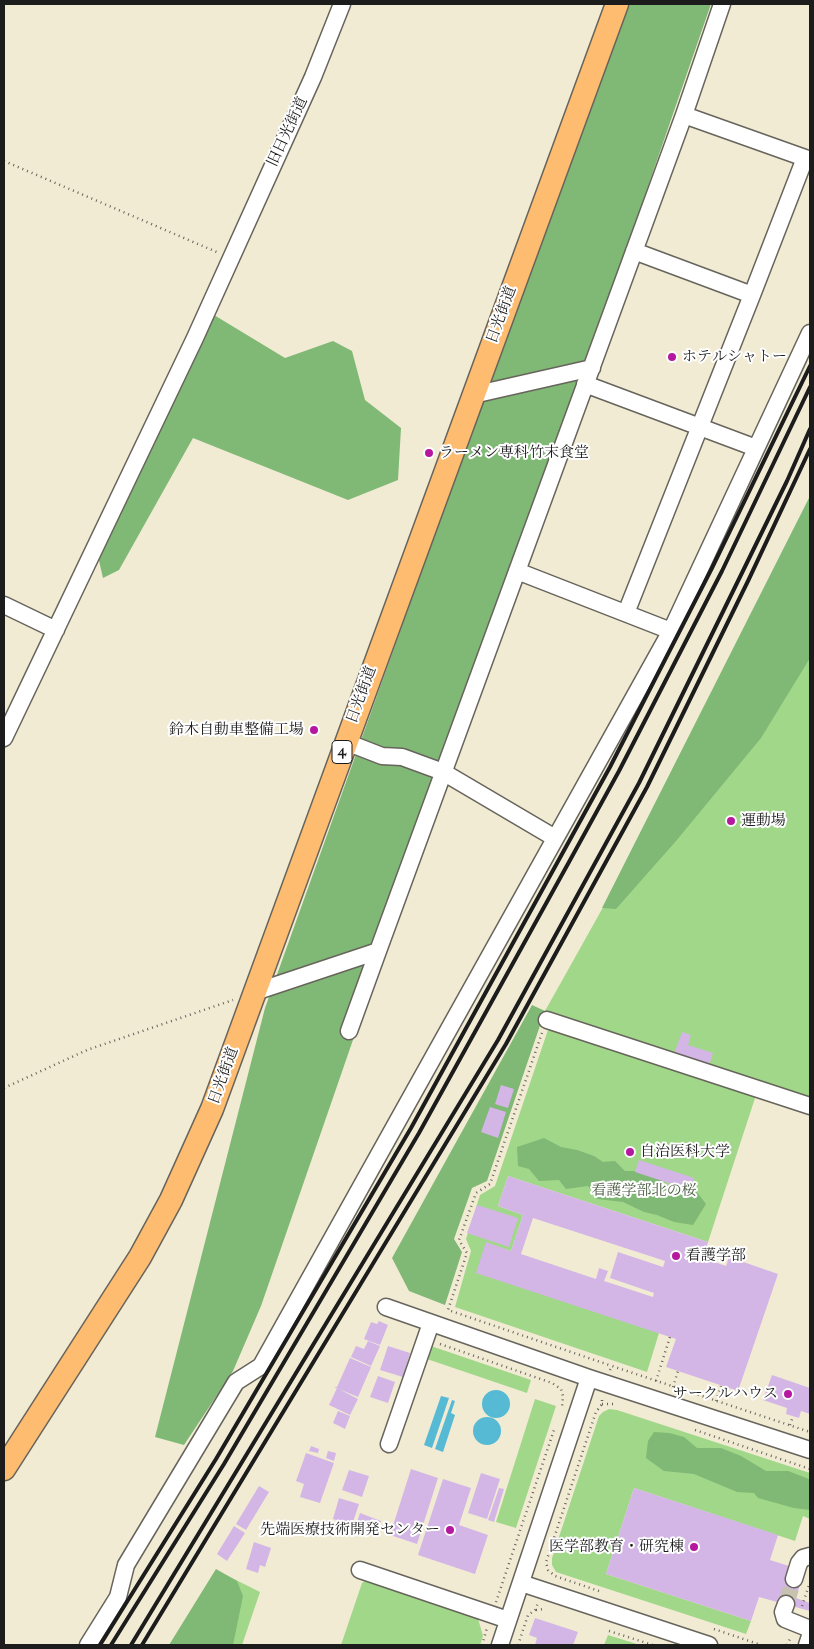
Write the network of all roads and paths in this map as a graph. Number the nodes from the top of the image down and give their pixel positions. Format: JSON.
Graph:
{"nodes":[{"id":1,"x":342,"y":4,"type":"edge"},
{"id":2,"x":617,"y":4,"type":"edge"},
{"id":3,"x":722,"y":4,"type":"edge"},
{"id":4,"x":684,"y":115,"type":"junction"},
{"id":5,"x":808,"y":159,"type":"edge"},
{"id":6,"x":4,"y":162,"type":"edge"},
{"id":7,"x":634,"y":252,"type":"junction"},
{"id":8,"x":231,"y":258,"type":"junction"},
{"id":9,"x":752,"y":295,"type":"junction"},
{"id":10,"x":810,"y":333,"type":"edge"},
{"id":11,"x":592,"y":368,"type":"junction"},
{"id":12,"x":585,"y":384,"type":"junction"},
{"id":13,"x":473,"y":395,"type":"junction"},
{"id":14,"x":699,"y":427,"type":"junction"},
{"id":15,"x":756,"y":448,"type":"junction"},
{"id":16,"x":517,"y":571,"type":"junction"},
{"id":17,"x":4,"y":605,"type":"edge"},
{"id":18,"x":626,"y":613,"type":"junction"},
{"id":19,"x":56,"y":630,"type":"junction"},
{"id":20,"x":671,"y":630,"type":"junction"},
{"id":21,"x":4,"y":738,"type":"edge"},
{"id":22,"x":346,"y":742,"type":"junction"},
{"id":23,"x":443,"y":772,"type":"junction"},
{"id":24,"x":555,"y":838,"type":"junction"},
{"id":25,"x":378,"y":951,"type":"junction"},
{"id":26,"x":255,"y":992,"type":"junction"},
{"id":27,"x":547,"y":1020,"type":"joint"},
{"id":28,"x":349,"y":1031,"type":"dead end"},
{"id":29,"x":4,"y":1088,"type":"edge"},
{"id":30,"x":810,"y":1106,"type":"edge"},
{"id":31,"x":386,"y":1307,"type":"dead end"},
{"id":32,"x":431,"y":1323,"type":"junction"},
{"id":33,"x":670,"y":1337,"type":"dead end"},
{"id":34,"x":440,"y":1344,"type":"dead end"},
{"id":35,"x":612,"y":1366,"type":"junction"},
{"id":36,"x":678,"y":1371,"type":"dead end"},
{"id":37,"x":609,"y":1372,"type":"dead end"},
{"id":38,"x":589,"y":1378,"type":"junction"},
{"id":39,"x":656,"y":1381,"type":"junction"},
{"id":40,"x":721,"y":1386,"type":"dead end"},
{"id":41,"x":673,"y":1387,"type":"junction"},
{"id":42,"x":602,"y":1395,"type":"dead end"},
{"id":43,"x":716,"y":1401,"type":"junction"},
{"id":44,"x":602,"y":1404,"type":"junction"},
{"id":45,"x":617,"y":1404,"type":"dead end"},
{"id":46,"x":559,"y":1415,"type":"dead end"},
{"id":47,"x":793,"y":1416,"type":"dead end"},
{"id":48,"x":556,"y":1424,"type":"dead end"},
{"id":49,"x":790,"y":1426,"type":"junction"},
{"id":50,"x":691,"y":1429,"type":"dead end"},
{"id":51,"x":810,"y":1432,"type":"edge"},
{"id":52,"x":389,"y":1444,"type":"dead end"},
{"id":53,"x":810,"y":1450,"type":"edge"},
{"id":54,"x":4,"y":1469,"type":"edge"},
{"id":55,"x":810,"y":1469,"type":"edge"},
{"id":56,"x":810,"y":1556,"type":"edge"},
{"id":57,"x":360,"y":1570,"type":"dead end"},
{"id":58,"x":546,"y":1578,"type":"dead end"},
{"id":59,"x":794,"y":1579,"type":"tunnel mouth"},
{"id":60,"x":521,"y":1583,"type":"junction"},
{"id":61,"x":540,"y":1595,"type":"dead end"},
{"id":62,"x":786,"y":1604,"type":"tunnel mouth"},
{"id":63,"x":495,"y":1605,"type":"dead end"},
{"id":64,"x":544,"y":1609,"type":"dead end"},
{"id":65,"x":535,"y":1610,"type":"junction"},
{"id":66,"x":508,"y":1620,"type":"junction"},
{"id":67,"x":490,"y":1621,"type":"dead end"},
{"id":68,"x":810,"y":1628,"type":"edge"},
{"id":69,"x":608,"y":1631,"type":"dead end"},
{"id":70,"x":810,"y":1636,"type":"edge"},
{"id":71,"x":88,"y":1645,"type":"edge"},
{"id":72,"x":482,"y":1645,"type":"edge"},
{"id":73,"x":500,"y":1645,"type":"edge"},
{"id":74,"x":518,"y":1645,"type":"edge"},
{"id":75,"x":653,"y":1645,"type":"edge"},
{"id":76,"x":710,"y":1645,"type":"edge"},
{"id":77,"x":807,"y":1645,"type":"edge"}],
"edges":[{"from":1,"to":8,"type":"street","name":"旧日光街道"},
{"from":2,"to":13,"type":"highway","name":"日光街道","number":"4"},
{"from":3,"to":4,"type":"street"},
{"from":4,"to":5,"type":"street"},
{"from":4,"to":7,"type":"street"},
{"from":5,"to":9,"type":"street"},
{"from":6,"to":8,"type":"path"},
{"from":7,"to":9,"type":"street"},
{"from":7,"to":11,"type":"street"},
{"from":8,"to":19,"type":"street","name":"旧日光街道"},
{"from":9,"to":14,"type":"street"},
{"from":10,"to":15,"type":"street"},
{"from":11,"to":12,"type":"street"},
{"from":11,"to":13,"type":"street"},
{"from":12,"to":14,"type":"street"},
{"from":12,"to":16,"type":"street"},
{"from":13,"to":22,"type":"highway","name":"日光街道","number":"4"},
{"from":14,"to":15,"type":"street"},
{"from":14,"to":18,"type":"street"},
{"from":15,"to":20,"type":"street"},
{"from":16,"to":18,"type":"street"},
{"from":16,"to":23,"type":"street"},
{"from":17,"to":19,"type":"street"},
{"from":18,"to":20,"type":"street"},
{"from":19,"to":21,"type":"street","name":"旧日光街道"},
{"from":20,"to":24,"type":"street"},
{"from":22,"to":23,"type":"street"},
{"from":22,"to":26,"type":"highway","name":"日光街道","number":"4"},
{"from":23,"to":24,"type":"street"},
{"from":23,"to":25,"type":"street"},
{"from":24,"to":71,"type":"street"},
{"from":25,"to":26,"type":"street"},
{"from":25,"to":28,"type":"street"},
{"from":26,"to":29,"type":"path"},
{"from":26,"to":54,"type":"highway","name":"日光街道","number":"4"},
{"from":27,"to":30,"type":"street"},
{"from":27,"to":35,"type":"path"},
{"from":31,"to":32,"type":"street"},
{"from":32,"to":38,"type":"street"},
{"from":32,"to":52,"type":"street"},
{"from":33,"to":39,"type":"path"},
{"from":34,"to":46,"type":"path"},
{"from":35,"to":37,"type":"path"},
{"from":35,"to":39,"type":"path"},
{"from":36,"to":41,"type":"path"},
{"from":38,"to":53,"type":"street"},
{"from":38,"to":60,"type":"street"},
{"from":39,"to":41,"type":"path"},
{"from":40,"to":43,"type":"path"},
{"from":41,"to":43,"type":"path"},
{"from":42,"to":44,"type":"path"},
{"from":43,"to":49,"type":"path"},
{"from":44,"to":45,"type":"path"},
{"from":44,"to":58,"type":"path"},
{"from":47,"to":49,"type":"path"},
{"from":48,"to":63,"type":"path"},
{"from":49,"to":51,"type":"path"},
{"from":50,"to":55,"type":"path"},
{"from":56,"to":59,"type":"street"},
{"from":57,"to":66,"type":"street"},
{"from":60,"to":66,"type":"street"},
{"from":60,"to":76,"type":"street"},
{"from":61,"to":65,"type":"path"},
{"from":62,"to":68,"type":"street"},
{"from":64,"to":65,"type":"path"},
{"from":65,"to":74,"type":"path"},
{"from":66,"to":73,"type":"street"},
{"from":67,"to":72,"type":"path"},
{"from":69,"to":75,"type":"path"},
{"from":70,"to":77,"type":"street"}]}
